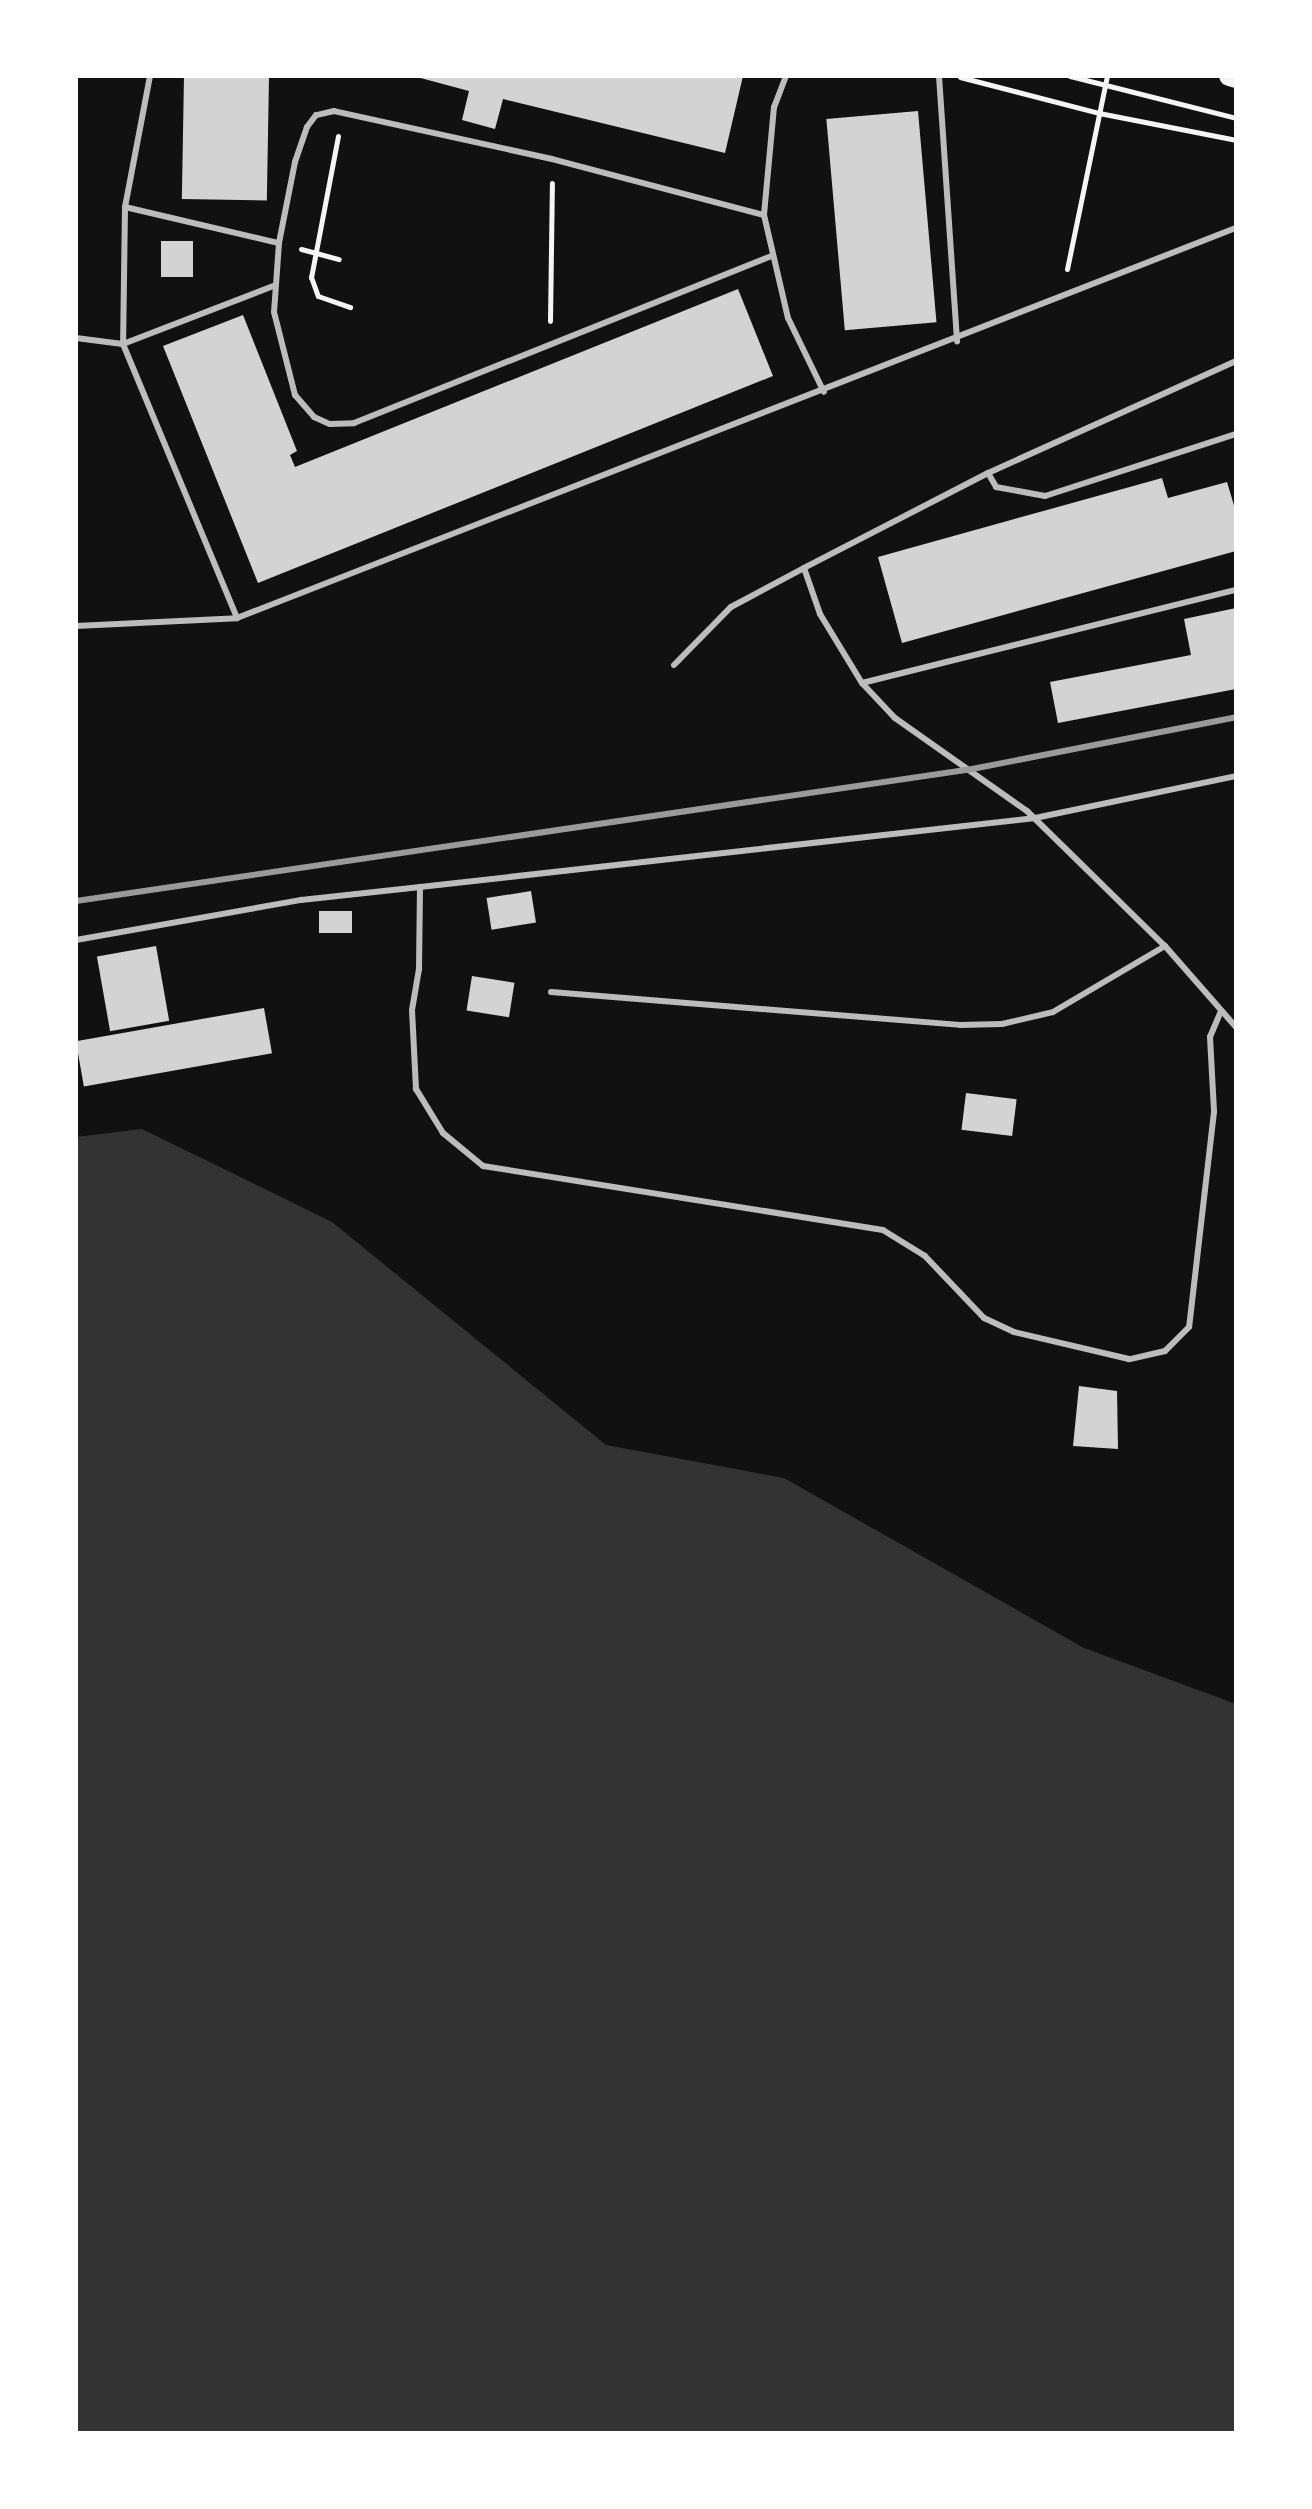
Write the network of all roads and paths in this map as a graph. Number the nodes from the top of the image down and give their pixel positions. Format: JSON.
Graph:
{"nodes":[{"id":1,"x":150,"y":76,"type":"edge"},
{"id":2,"x":786,"y":76,"type":"edge"},
{"id":3,"x":939,"y":76,"type":"edge"},
{"id":4,"x":957,"y":76,"type":"edge"},
{"id":5,"x":1070,"y":76,"type":"edge"},
{"id":6,"x":1107,"y":76,"type":"edge"},
{"id":7,"x":1229,"y":76,"type":"edge"},
{"id":8,"x":1236,"y":78,"type":"edge"},
{"id":9,"x":1105,"y":86,"type":"junction"},
{"id":10,"x":342,"y":113,"type":"junction"},
{"id":11,"x":1099,"y":113,"type":"junction"},
{"id":12,"x":1236,"y":118,"type":"edge"},
{"id":13,"x":1236,"y":140,"type":"edge"},
{"id":14,"x":552,"y":159,"type":"junction"},
{"id":15,"x":125,"y":207,"type":"junction"},
{"id":16,"x":764,"y":215,"type":"junction"},
{"id":17,"x":1236,"y":228,"type":"edge"},
{"id":18,"x":279,"y":243,"type":"junction"},
{"id":19,"x":315,"y":253,"type":"junction"},
{"id":20,"x":771,"y":256,"type":"junction"},
{"id":21,"x":339,"y":259,"type":"dead end"},
{"id":22,"x":273,"y":286,"type":"junction"},
{"id":23,"x":550,"y":293,"type":"dead end"},
{"id":24,"x":1058,"y":301,"type":"junction"},
{"id":25,"x":350,"y":307,"type":"dead end"},
{"id":26,"x":76,"y":338,"type":"edge"},
{"id":27,"x":957,"y":341,"type":"junction"},
{"id":28,"x":123,"y":344,"type":"junction"},
{"id":29,"x":1236,"y":361,"type":"edge"},
{"id":30,"x":824,"y":392,"type":"junction"},
{"id":31,"x":1236,"y":434,"type":"edge"},
{"id":32,"x":988,"y":473,"type":"junction"},
{"id":33,"x":804,"y":568,"type":"junction"},
{"id":34,"x":1236,"y":590,"type":"edge"},
{"id":35,"x":237,"y":618,"type":"junction"},
{"id":36,"x":76,"y":626,"type":"edge"},
{"id":37,"x":674,"y":665,"type":"dead end"},
{"id":38,"x":862,"y":683,"type":"junction"},
{"id":39,"x":1236,"y":776,"type":"edge"},
{"id":40,"x":1035,"y":818,"type":"junction"},
{"id":41,"x":420,"y":887,"type":"junction"},
{"id":42,"x":76,"y":940,"type":"edge"},
{"id":43,"x":1165,"y":946,"type":"junction"},
{"id":44,"x":551,"y":992,"type":"dead end"},
{"id":45,"x":1221,"y":1011,"type":"junction"},
{"id":46,"x":1236,"y":1027,"type":"edge"}],
"edges":[{"from":1,"to":15,"type":"lane"},
{"from":2,"to":16,"type":"lane"},
{"from":3,"to":27,"type":"lane"},
{"from":4,"to":11,"type":"path"},
{"from":5,"to":9,"type":"path"},
{"from":6,"to":9,"type":"path"},
{"from":7,"to":8,"type":"main road"},
{"from":9,"to":11,"type":"path"},
{"from":9,"to":12,"type":"path"},
{"from":10,"to":14,"type":"lane"},
{"from":10,"to":18,"type":"lane"},
{"from":10,"to":19,"type":"path"},
{"from":11,"to":13,"type":"path"},
{"from":11,"to":24,"type":"path"},
{"from":14,"to":16,"type":"lane"},
{"from":14,"to":23,"type":"path"},
{"from":15,"to":18,"type":"lane"},
{"from":15,"to":28,"type":"lane"},
{"from":16,"to":20,"type":"lane"},
{"from":17,"to":24,"type":"lane"},
{"from":18,"to":19,"type":"path"},
{"from":18,"to":22,"type":"lane"},
{"from":19,"to":21,"type":"path"},
{"from":19,"to":25,"type":"path"},
{"from":20,"to":22,"type":"lane"},
{"from":20,"to":30,"type":"lane"},
{"from":22,"to":28,"type":"lane"},
{"from":24,"to":27,"type":"lane"},
{"from":26,"to":28,"type":"lane"},
{"from":27,"to":30,"type":"lane"},
{"from":28,"to":35,"type":"lane"},
{"from":29,"to":32,"type":"lane"},
{"from":30,"to":35,"type":"lane"},
{"from":31,"to":32,"type":"lane"},
{"from":32,"to":33,"type":"lane"},
{"from":33,"to":37,"type":"lane"},
{"from":33,"to":38,"type":"lane"},
{"from":34,"to":38,"type":"lane"},
{"from":35,"to":36,"type":"lane"},
{"from":38,"to":40,"type":"lane"},
{"from":39,"to":40,"type":"lane"},
{"from":40,"to":41,"type":"lane"},
{"from":40,"to":43,"type":"lane"},
{"from":41,"to":42,"type":"lane"},
{"from":41,"to":45,"type":"lane"},
{"from":43,"to":44,"type":"lane"},
{"from":43,"to":45,"type":"lane"},
{"from":45,"to":46,"type":"lane"}]}
